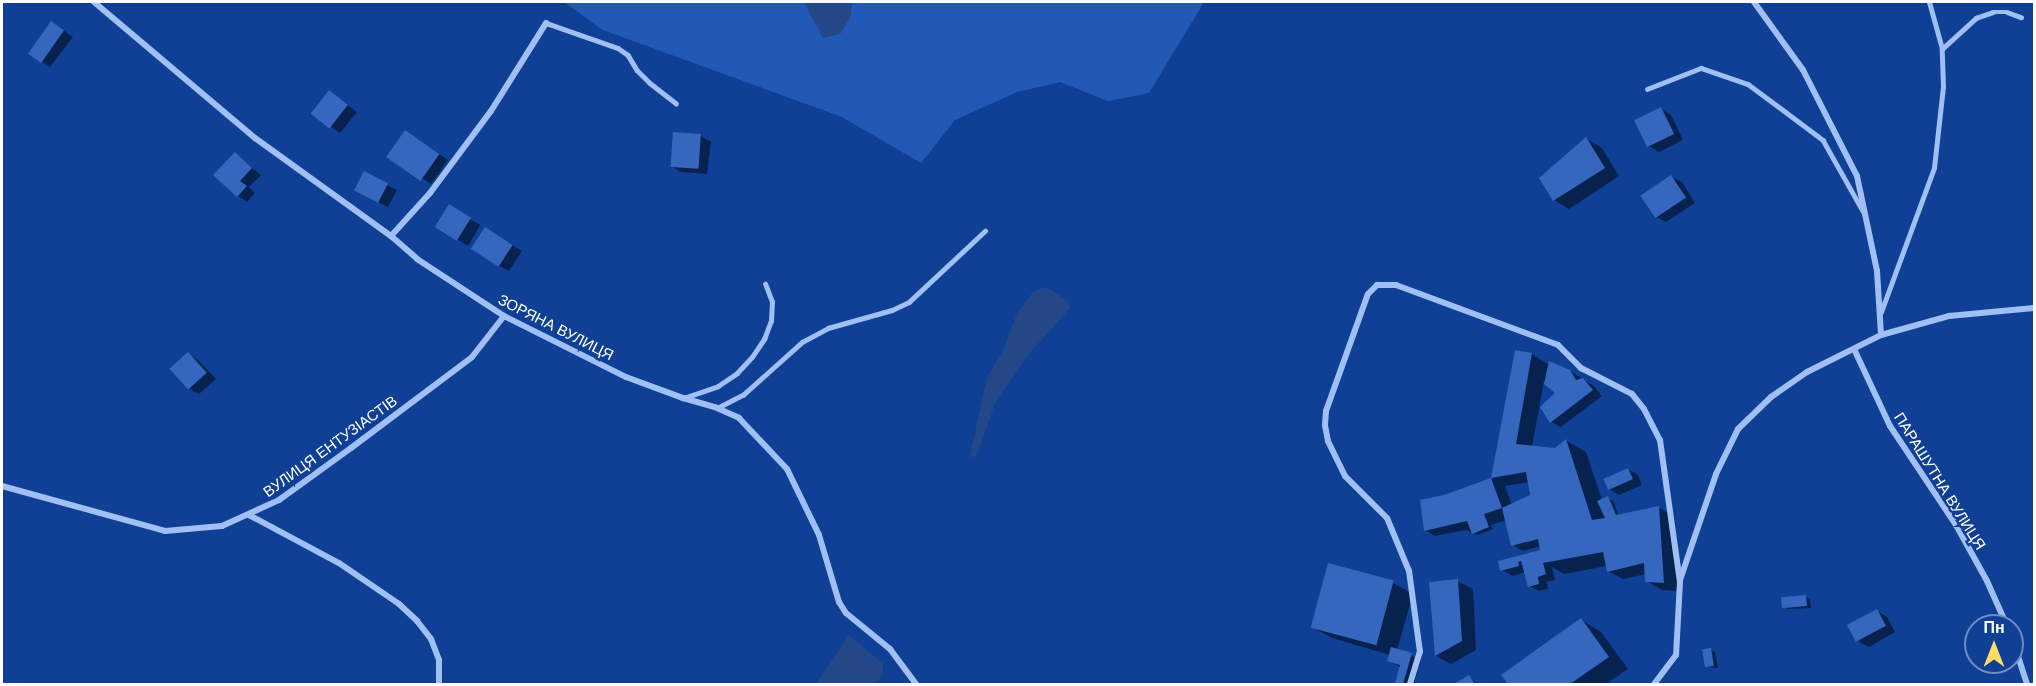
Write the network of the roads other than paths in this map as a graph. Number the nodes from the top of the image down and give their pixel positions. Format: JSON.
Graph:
{"nodes":[{"id":1,"x":94,"y":2,"type":"edge"},
{"id":2,"x":1754,"y":2,"type":"edge"},
{"id":3,"x":1929,"y":2,"type":"edge"},
{"id":4,"x":2021,"y":17,"type":"dead end"},
{"id":5,"x":546,"y":23,"type":"joint"},
{"id":6,"x":1942,"y":49,"type":"junction"},
{"id":7,"x":1647,"y":88,"type":"dead end"},
{"id":8,"x":676,"y":103,"type":"dead end"},
{"id":9,"x":1867,"y":219,"type":"junction"},
{"id":10,"x":985,"y":231,"type":"dead end"},
{"id":11,"x":391,"y":236,"type":"junction"},
{"id":12,"x":765,"y":284,"type":"dead end"},
{"id":13,"x":2034,"y":308,"type":"edge"},
{"id":14,"x":504,"y":316,"type":"junction"},
{"id":15,"x":1879,"y":318,"type":"junction"},
{"id":16,"x":1881,"y":335,"type":"junction"},
{"id":17,"x":1854,"y":349,"type":"junction"},
{"id":18,"x":683,"y":398,"type":"junction"},
{"id":19,"x":717,"y":408,"type":"junction"},
{"id":20,"x":2,"y":486,"type":"edge"},
{"id":21,"x":249,"y":515,"type":"junction"},
{"id":22,"x":1680,"y":582,"type":"junction"},
{"id":23,"x":2002,"y":614,"type":"edge"},
{"id":24,"x":439,"y":684,"type":"edge"},
{"id":25,"x":916,"y":684,"type":"edge"},
{"id":26,"x":1410,"y":684,"type":"edge"},
{"id":27,"x":1654,"y":684,"type":"edge"}],
"edges":[{"from":1,"to":11,"type":"street","name":"ЗОРЯНА ВУЛИЦЯ"},
{"from":2,"to":9,"type":"street"},
{"from":3,"to":6,"type":"lane"},
{"from":4,"to":6,"type":"lane"},
{"from":5,"to":8,"type":"lane"},
{"from":5,"to":11,"type":"street"},
{"from":6,"to":15,"type":"lane"},
{"from":7,"to":9,"type":"lane"},
{"from":9,"to":15,"type":"street"},
{"from":10,"to":19,"type":"lane"},
{"from":11,"to":14,"type":"street","name":"ЗОРЯНА ВУЛИЦЯ"},
{"from":12,"to":18,"type":"lane"},
{"from":13,"to":16,"type":"street"},
{"from":14,"to":18,"type":"street","name":"ЗОРЯНА ВУЛИЦЯ"},
{"from":14,"to":21,"type":"street","name":"ВУЛИЦЯ ЕНТУЗІАСТІВ"},
{"from":15,"to":16,"type":"street"},
{"from":16,"to":17,"type":"street"},
{"from":17,"to":22,"type":"street"},
{"from":17,"to":23,"type":"street","name":"ПАРАШУТНА ВУЛИЦЯ"},
{"from":18,"to":19,"type":"street","name":"ЗОРЯНА ВУЛИЦЯ"},
{"from":19,"to":25,"type":"street","name":"ЗОРЯНА ВУЛИЦЯ"},
{"from":20,"to":21,"type":"street","name":"ВУЛИЦЯ ЕНТУЗІАСТІВ"},
{"from":21,"to":24,"type":"street"},
{"from":22,"to":26,"type":"street"},
{"from":22,"to":27,"type":"street"}]}
